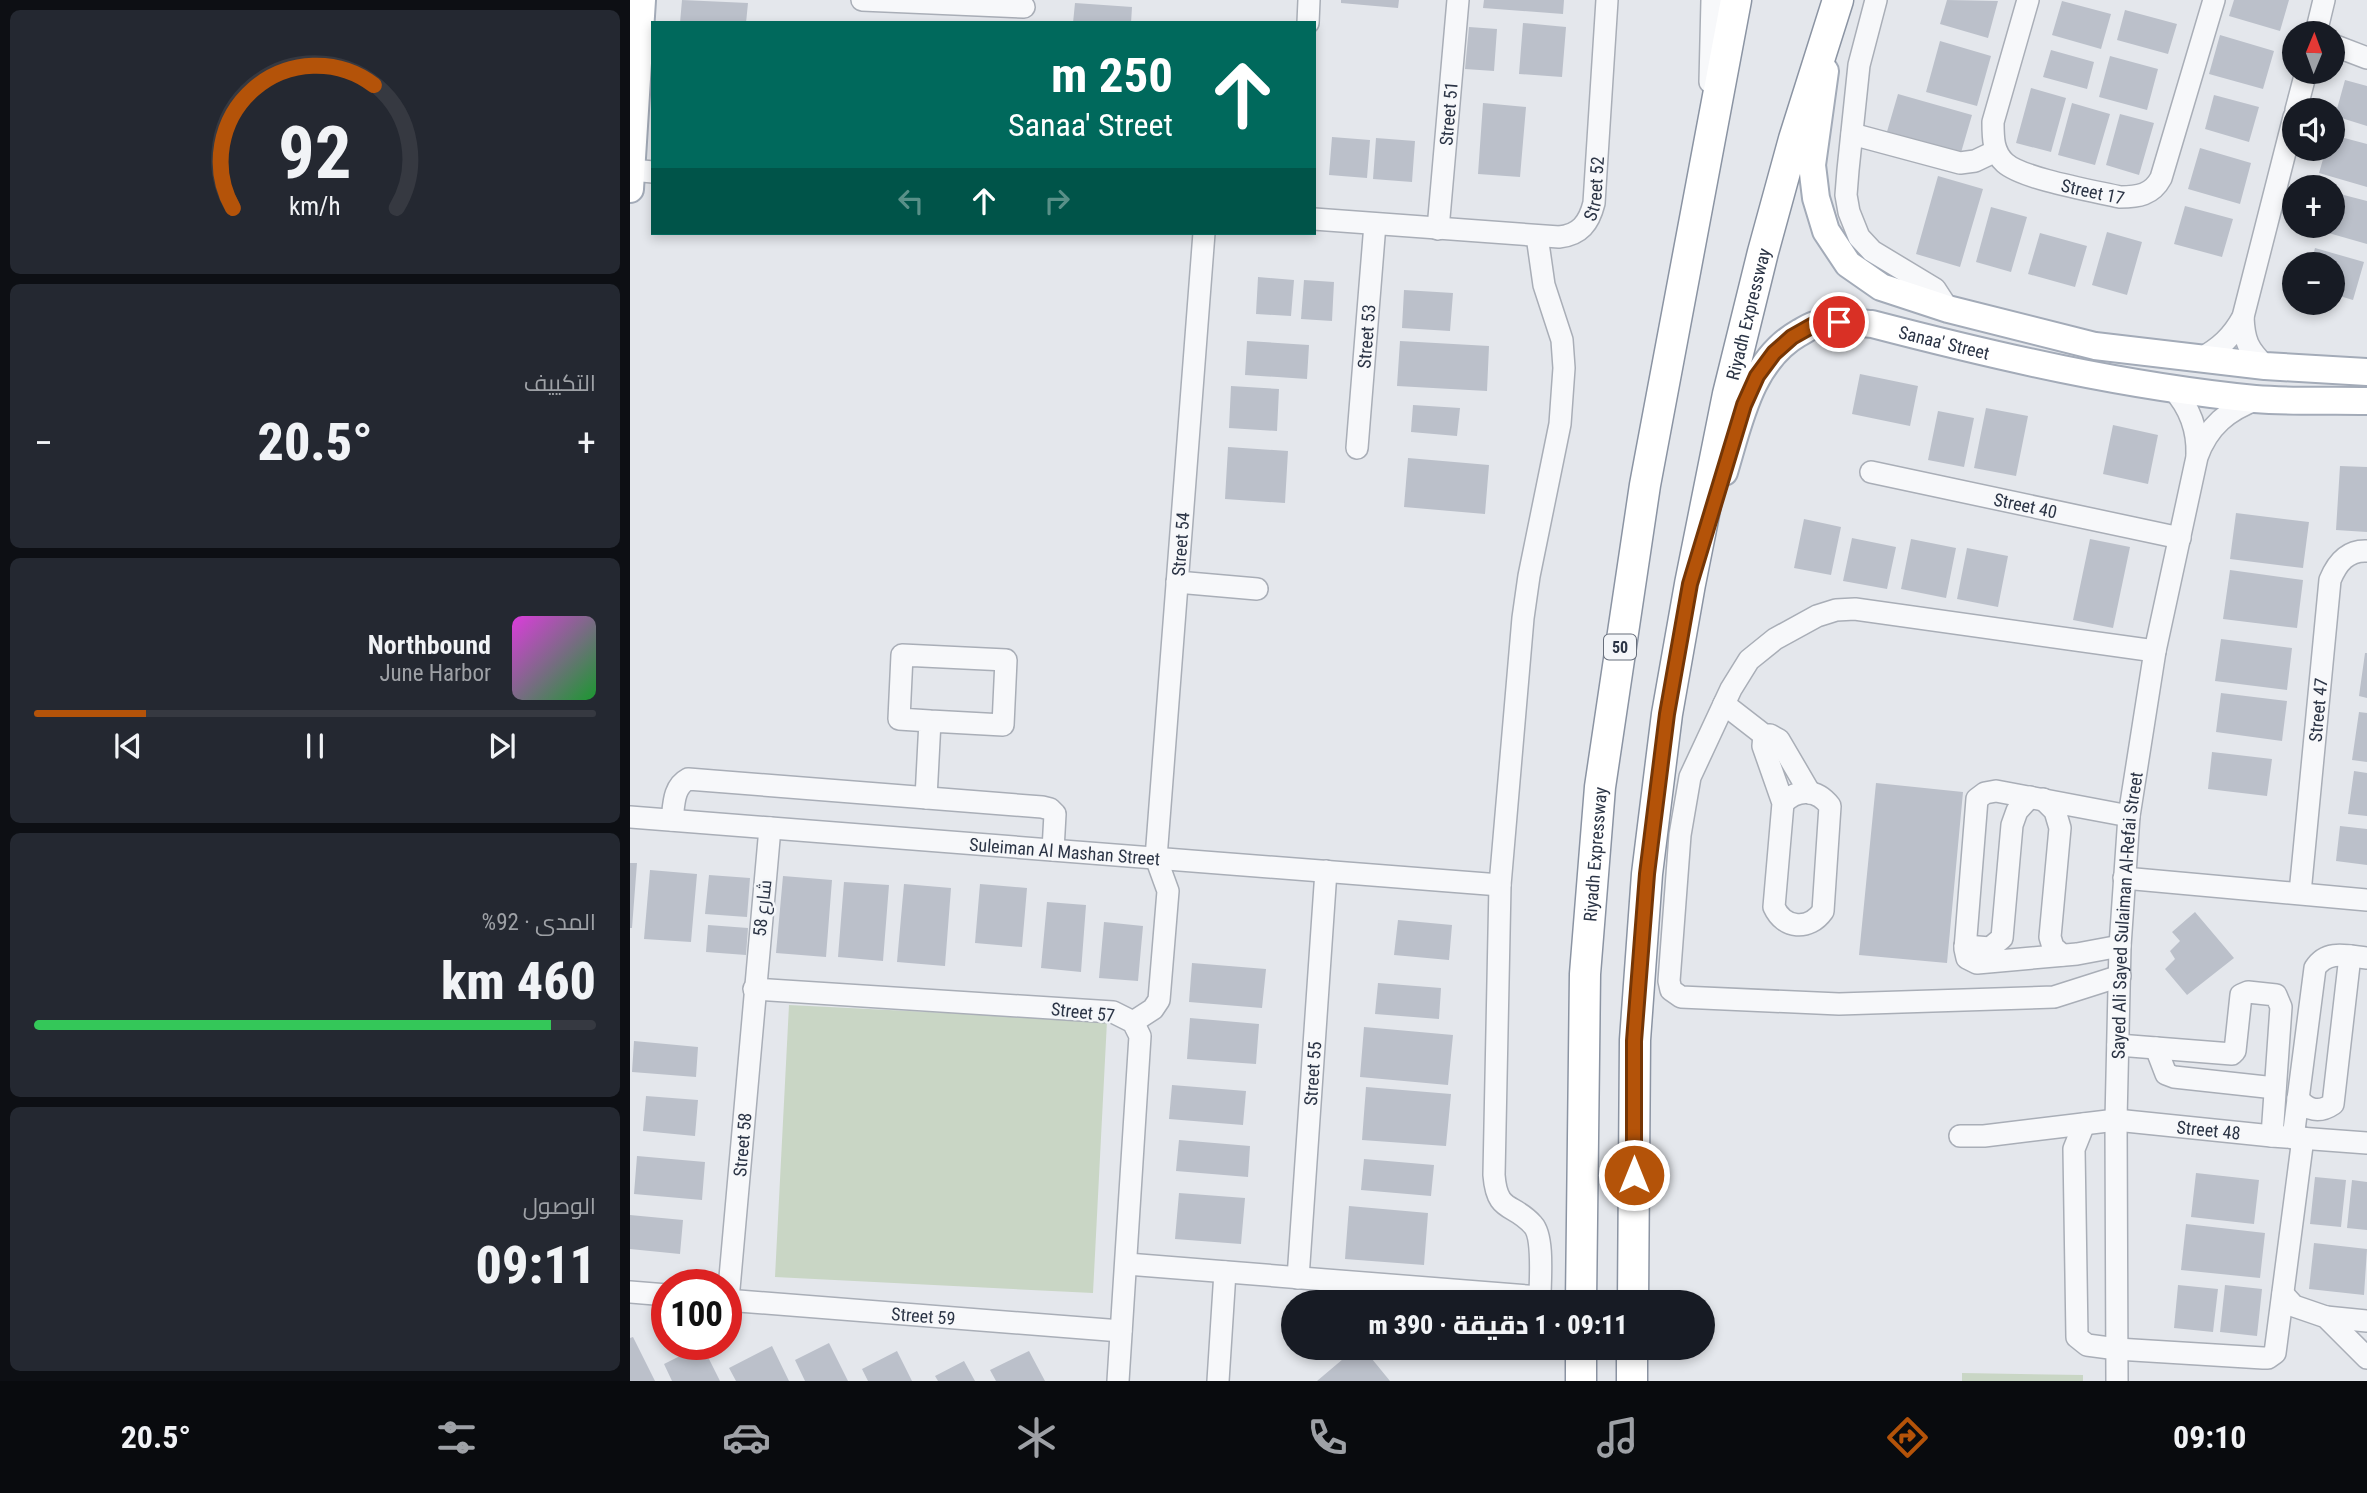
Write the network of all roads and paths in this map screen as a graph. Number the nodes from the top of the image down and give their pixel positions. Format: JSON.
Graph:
{"nodes":[{"id":1,"x":642,"y":0,"type":"edge"},
{"id":2,"x":862,"y":0,"type":"edge"},
{"id":3,"x":1309,"y":0,"type":"edge"},
{"id":4,"x":1458,"y":0,"type":"edge"},
{"id":5,"x":1607,"y":0,"type":"edge"},
{"id":6,"x":1712,"y":0,"type":"edge"},
{"id":7,"x":1736,"y":0,"type":"edge"},
{"id":8,"x":1876,"y":0,"type":"edge"},
{"id":9,"x":2028,"y":0,"type":"edge"},
{"id":10,"x":2214,"y":0,"type":"edge"},
{"id":11,"x":2324,"y":0,"type":"edge"},
{"id":12,"x":1837,"y":4,"type":"edge"},
{"id":13,"x":1023,"y":10,"type":"edge"},
{"id":14,"x":1308,"y":21,"type":"edge"},
{"id":15,"x":2319,"y":21,"type":"edge"},
{"id":16,"x":2345,"y":50,"type":"edge"},
{"id":17,"x":2367,"y":58,"type":"edge"},
{"id":18,"x":1852,"y":134,"type":"junction"},
{"id":19,"x":1996,"y":152,"type":"junction"},
{"id":20,"x":1709,"y":153,"type":"junction"},
{"id":21,"x":2283,"y":161,"type":"edge"},
{"id":22,"x":638,"y":177,"type":"edge"},
{"id":23,"x":1316,"y":219,"type":"edge"},
{"id":24,"x":1375,"y":224,"type":"junction"},
{"id":25,"x":1437,"y":229,"type":"junction"},
{"id":26,"x":1204,"y":235,"type":"edge"},
{"id":27,"x":1537,"y":236,"type":"junction"},
{"id":28,"x":1948,"y":309,"type":"junction"},
{"id":29,"x":2243,"y":317,"type":"junction"},
{"id":30,"x":1945,"y":343,"type":"junction"},
{"id":31,"x":2200,"y":359,"type":"junction"},
{"id":32,"x":2265,"y":366,"type":"junction"},
{"id":33,"x":2367,"y":372,"type":"edge"},
{"id":34,"x":2173,"y":389,"type":"junction"},
{"id":35,"x":2258,"y":399,"type":"junction"},
{"id":36,"x":2367,"y":401,"type":"edge"},
{"id":37,"x":1357,"y":448,"type":"dead end"},
{"id":38,"x":2197,"y":457,"type":"junction"},
{"id":39,"x":1871,"y":472,"type":"dead end"},
{"id":40,"x":2180,"y":538,"type":"junction"},
{"id":41,"x":2367,"y":551,"type":"edge"},
{"id":42,"x":1177,"y":582,"type":"junction"},
{"id":43,"x":1690,"y":584,"type":"junction"},
{"id":44,"x":1257,"y":589,"type":"dead end"},
{"id":45,"x":2155,"y":651,"type":"junction"},
{"id":46,"x":1724,"y":704,"type":"junction"},
{"id":47,"x":930,"y":721,"type":"junction"},
{"id":48,"x":1764,"y":735,"type":"junction"},
{"id":49,"x":1810,"y":793,"type":"junction"},
{"id":50,"x":926,"y":798,"type":"junction"},
{"id":51,"x":2036,"y":798,"type":"junction"},
{"id":52,"x":1783,"y":803,"type":"junction"},
{"id":53,"x":2129,"y":816,"type":"junction"},
{"id":54,"x":630,"y":817,"type":"edge"},
{"id":55,"x":672,"y":820,"type":"junction"},
{"id":56,"x":770,"y":828,"type":"junction"},
{"id":57,"x":1053,"y":850,"type":"junction"},
{"id":58,"x":1156,"y":858,"type":"junction"},
{"id":59,"x":1326,"y":872,"type":"junction"},
{"id":60,"x":2124,"y":878,"type":"junction"},
{"id":61,"x":1500,"y":885,"type":"junction"},
{"id":62,"x":2300,"y":893,"type":"junction"},
{"id":63,"x":2367,"y":900,"type":"edge"},
{"id":64,"x":2002,"y":938,"type":"junction"},
{"id":65,"x":1965,"y":946,"type":"junction"},
{"id":66,"x":2120,"y":946,"type":"junction"},
{"id":67,"x":2056,"y":948,"type":"junction"},
{"id":68,"x":2358,"y":957,"type":"edge"},
{"id":69,"x":2120,"y":976,"type":"junction"},
{"id":70,"x":754,"y":989,"type":"junction"},
{"id":71,"x":1133,"y":1022,"type":"junction"},
{"id":72,"x":2118,"y":1045,"type":"junction"},
{"id":73,"x":2156,"y":1048,"type":"junction"},
{"id":74,"x":2275,"y":1088,"type":"junction"},
{"id":75,"x":2298,"y":1098,"type":"junction"},
{"id":76,"x":2116,"y":1120,"type":"junction"},
{"id":77,"x":2084,"y":1124,"type":"junction"},
{"id":78,"x":2046,"y":1128,"type":"junction"},
{"id":79,"x":1960,"y":1136,"type":"dead end"},
{"id":80,"x":2272,"y":1136,"type":"junction"},
{"id":81,"x":2298,"y":1138,"type":"junction"},
{"id":82,"x":2367,"y":1143,"type":"edge"},
{"id":83,"x":2074,"y":1149,"type":"junction"},
{"id":84,"x":1127,"y":1264,"type":"junction"},
{"id":85,"x":730,"y":1269,"type":"edge"},
{"id":86,"x":1225,"y":1272,"type":"junction"},
{"id":87,"x":1298,"y":1278,"type":"junction"},
{"id":88,"x":1581,"y":1290,"type":"edge"},
{"id":89,"x":1633,"y":1290,"type":"edge"},
{"id":90,"x":630,"y":1292,"type":"edge"},
{"id":91,"x":651,"y":1294,"type":"edge"},
{"id":92,"x":2283,"y":1294,"type":"junction"},
{"id":93,"x":742,"y":1301,"type":"edge"},
{"id":94,"x":2326,"y":1317,"type":"junction"},
{"id":95,"x":2367,"y":1321,"type":"edge"},
{"id":96,"x":1121,"y":1331,"type":"junction"},
{"id":97,"x":2117,"y":1349,"type":"junction"},
{"id":98,"x":2367,"y":1358,"type":"edge"},
{"id":99,"x":1632,"y":1360,"type":"edge"},
{"id":100,"x":1118,"y":1381,"type":"edge"},
{"id":101,"x":1218,"y":1381,"type":"edge"},
{"id":102,"x":1632,"y":1381,"type":"edge"},
{"id":103,"x":2117,"y":1381,"type":"edge"}],
"edges":[{"from":1,"to":22,"type":"main road"},
{"from":2,"to":13,"type":"street"},
{"from":3,"to":14,"type":"street"},
{"from":4,"to":25,"type":"street","name":"Street 51"},
{"from":5,"to":27,"type":"street","name":"Street 52"},
{"from":6,"to":20,"type":"street"},
{"from":7,"to":20,"type":"highway","name":"Riyadh Expressway","number":"50"},
{"from":8,"to":18,"type":"street"},
{"from":9,"to":19,"type":"street"},
{"from":10,"to":19,"type":"street","name":"Street 17"},
{"from":11,"to":15,"type":"street"},
{"from":12,"to":28,"type":"main road","name":"Sanaa' Street"},
{"from":12,"to":43,"type":"highway","name":"Riyadh Expressway"},
{"from":16,"to":17,"type":"street"},
{"from":18,"to":19,"type":"street"},
{"from":18,"to":28,"type":"street"},
{"from":20,"to":88,"type":"highway","name":"Riyadh Expressway","number":"50"},
{"from":21,"to":29,"type":"street"},
{"from":23,"to":24,"type":"street","name":"Street 52"},
{"from":24,"to":25,"type":"street","name":"Street 52"},
{"from":24,"to":37,"type":"street","name":"Street 53"},
{"from":25,"to":27,"type":"street","name":"Street 52"},
{"from":26,"to":42,"type":"street","name":"Street 54"},
{"from":27,"to":61,"type":"street"},
{"from":28,"to":30,"type":"main road"},
{"from":28,"to":31,"type":"main road","name":"Sanaa' Street"},
{"from":29,"to":31,"type":"street"},
{"from":29,"to":32,"type":"street"},
{"from":30,"to":34,"type":"main road","name":"Sanaa' Street"},
{"from":30,"to":43,"type":"main road","name":"Sanaa' Street"},
{"from":31,"to":32,"type":"main road","name":"Sanaa' Street"},
{"from":32,"to":33,"type":"main road","name":"Sanaa' Street"},
{"from":34,"to":35,"type":"main road","name":"Sanaa' Street"},
{"from":34,"to":38,"type":"street","name":"Sayed Ali Sayed Sulaiman Al-Refai Street"},
{"from":35,"to":36,"type":"main road","name":"Sanaa' Street"},
{"from":35,"to":38,"type":"street","name":"Sayed Ali Sayed Sulaiman Al-Refai Street"},
{"from":38,"to":40,"type":"street","name":"Sayed Ali Sayed Sulaiman Al-Refai Street"},
{"from":39,"to":40,"type":"street","name":"Street 40"},
{"from":40,"to":45,"type":"street","name":"Sayed Ali Sayed Sulaiman Al-Refai Street"},
{"from":41,"to":62,"type":"street","name":"Street 47"},
{"from":42,"to":44,"type":"street"},
{"from":42,"to":58,"type":"street","name":"Street 54"},
{"from":43,"to":89,"type":"highway","name":"Riyadh Expressway"},
{"from":45,"to":46,"type":"street"},
{"from":45,"to":53,"type":"street","name":"Sayed Ali Sayed Sulaiman Al-Refai Street"},
{"from":46,"to":48,"type":"street"},
{"from":46,"to":69,"type":"street"},
{"from":47,"to":47,"type":"street"},
{"from":47,"to":50,"type":"street"},
{"from":48,"to":49,"type":"street"},
{"from":48,"to":52,"type":"street"},
{"from":49,"to":52,"type":"street"},
{"from":49,"to":52,"type":"street"},
{"from":50,"to":55,"type":"street"},
{"from":50,"to":57,"type":"street"},
{"from":51,"to":53,"type":"street"},
{"from":51,"to":64,"type":"street"},
{"from":51,"to":65,"type":"street"},
{"from":51,"to":67,"type":"street"},
{"from":53,"to":60,"type":"street","name":"Sayed Ali Sayed Sulaiman Al-Refai Street"},
{"from":54,"to":55,"type":"street","name":"Suleiman Al Mashan Street"},
{"from":55,"to":56,"type":"street","name":"Suleiman Al Mashan Street"},
{"from":56,"to":57,"type":"street","name":"Suleiman Al Mashan Street"},
{"from":56,"to":70,"type":"street","name":"شارع 58"},
{"from":57,"to":58,"type":"street","name":"Suleiman Al Mashan Street"},
{"from":58,"to":59,"type":"street","name":"Suleiman Al Mashan Street"},
{"from":58,"to":71,"type":"street"},
{"from":59,"to":61,"type":"street","name":"Suleiman Al Mashan Street"},
{"from":59,"to":87,"type":"street","name":"Street 55"},
{"from":60,"to":62,"type":"street"},
{"from":60,"to":66,"type":"street","name":"Sayed Ali Sayed Sulaiman Al-Refai Street"},
{"from":61,"to":87,"type":"street"},
{"from":62,"to":63,"type":"street"},
{"from":64,"to":65,"type":"street"},
{"from":64,"to":67,"type":"street"},
{"from":65,"to":67,"type":"street"},
{"from":66,"to":67,"type":"street"},
{"from":66,"to":69,"type":"street","name":"Sayed Ali Sayed Sulaiman Al-Refai Street"},
{"from":68,"to":75,"type":"street"},
{"from":68,"to":75,"type":"street"},
{"from":69,"to":72,"type":"street","name":"Sayed Ali Sayed Sulaiman Al-Refai Street"},
{"from":70,"to":71,"type":"street","name":"Street 57"},
{"from":70,"to":85,"type":"street","name":"Street 58"},
{"from":71,"to":84,"type":"street","name":"Street 57"},
{"from":72,"to":73,"type":"street"},
{"from":72,"to":76,"type":"street","name":"Sayed Ali Sayed Sulaiman Al-Refai Street"},
{"from":73,"to":74,"type":"street"},
{"from":73,"to":74,"type":"street"},
{"from":74,"to":80,"type":"street"},
{"from":75,"to":81,"type":"street"},
{"from":76,"to":77,"type":"street","name":"Street 48"},
{"from":76,"to":80,"type":"street","name":"Street 48"},
{"from":76,"to":97,"type":"street","name":"Sayed Ali Sayed Sulaiman Al-Refai Street"},
{"from":77,"to":78,"type":"street","name":"Street 48"},
{"from":77,"to":83,"type":"street"},
{"from":78,"to":79,"type":"street","name":"Street 48"},
{"from":78,"to":83,"type":"street"},
{"from":80,"to":81,"type":"street","name":"Street 48"},
{"from":81,"to":82,"type":"street","name":"Street 48"},
{"from":81,"to":92,"type":"street"},
{"from":83,"to":97,"type":"street"},
{"from":84,"to":86,"type":"street"},
{"from":84,"to":96,"type":"street","name":"Street 57"},
{"from":86,"to":87,"type":"street"},
{"from":86,"to":101,"type":"street"},
{"from":90,"to":91,"type":"street"},
{"from":92,"to":94,"type":"street"},
{"from":92,"to":97,"type":"street"},
{"from":93,"to":96,"type":"street","name":"Street 59"},
{"from":94,"to":95,"type":"street"},
{"from":94,"to":98,"type":"street"},
{"from":96,"to":100,"type":"street","name":"Street 57"},
{"from":97,"to":103,"type":"street","name":"Sayed Ali Sayed Sulaiman Al-Refai Street"},
{"from":99,"to":102,"type":"highway"}]}
